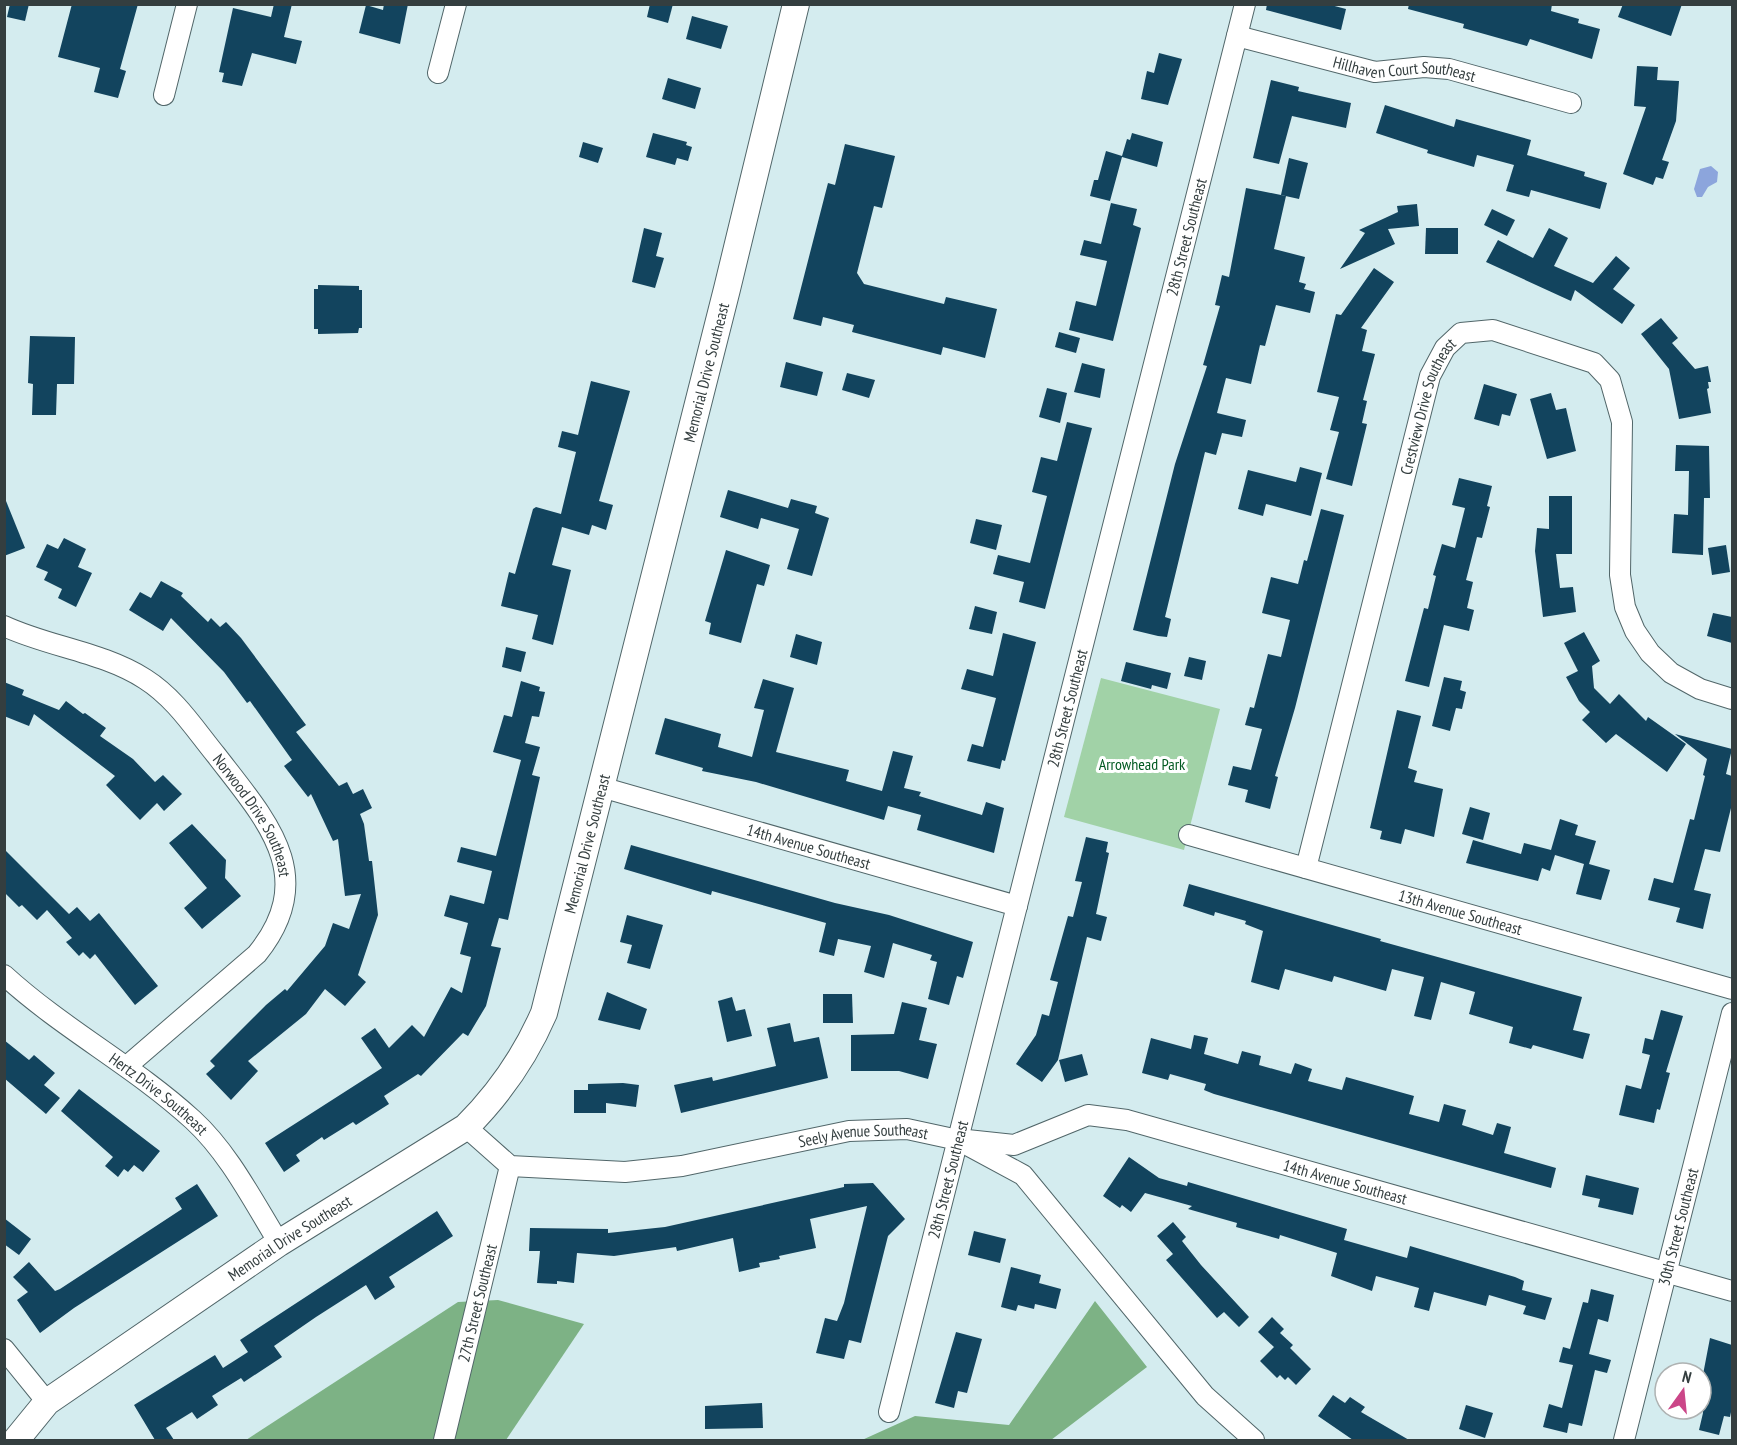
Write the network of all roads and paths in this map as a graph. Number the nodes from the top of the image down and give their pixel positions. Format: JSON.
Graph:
{"nodes":[{"id":1,"x":187,"y":4,"type":"edge"},
{"id":2,"x":456,"y":4,"type":"edge"},
{"id":3,"x":796,"y":4,"type":"edge"},
{"id":4,"x":1245,"y":4,"type":"edge"},
{"id":5,"x":1237,"y":36,"type":"junction"},
{"id":6,"x":438,"y":73,"type":"dead end"},
{"id":7,"x":164,"y":95,"type":"dead end"},
{"id":8,"x":1571,"y":103,"type":"dead end"},
{"id":9,"x":4,"y":626,"type":"edge"},
{"id":10,"x":1732,"y":699,"type":"edge"},
{"id":11,"x":600,"y":787,"type":"junction"},
{"id":12,"x":1189,"y":835,"type":"dead end"},
{"id":13,"x":1306,"y":868,"type":"junction"},
{"id":14,"x":1017,"y":906,"type":"junction"},
{"id":15,"x":4,"y":975,"type":"edge"},
{"id":16,"x":1732,"y":989,"type":"edge"},
{"id":17,"x":1732,"y":1013,"type":"edge"},
{"id":18,"x":127,"y":1066,"type":"junction"},
{"id":19,"x":466,"y":1127,"type":"junction"},
{"id":20,"x":958,"y":1140,"type":"junction"},
{"id":21,"x":510,"y":1166,"type":"junction"},
{"id":22,"x":279,"y":1243,"type":"junction"},
{"id":23,"x":1666,"y":1274,"type":"junction"},
{"id":24,"x":1732,"y":1291,"type":"edge"},
{"id":25,"x":4,"y":1349,"type":"edge"},
{"id":26,"x":47,"y":1402,"type":"junction"},
{"id":27,"x":889,"y":1412,"type":"dead end"},
{"id":28,"x":16,"y":1440,"type":"edge"},
{"id":29,"x":444,"y":1440,"type":"edge"},
{"id":30,"x":1254,"y":1440,"type":"edge"},
{"id":31,"x":1624,"y":1440,"type":"edge"}],
"edges":[{"from":1,"to":7,"type":"street"},
{"from":2,"to":6,"type":"street"},
{"from":3,"to":11,"type":"street","name":"Memorial Drive Southeast"},
{"from":4,"to":5,"type":"street","name":"28th Street Southeast"},
{"from":5,"to":8,"type":"street","name":"Hillhaven Court Southeast"},
{"from":5,"to":14,"type":"street","name":"28th Street Southeast"},
{"from":9,"to":18,"type":"street","name":"Norwood Drive Southeast"},
{"from":10,"to":13,"type":"street","name":"Crestview Drive Southeast"},
{"from":11,"to":14,"type":"street","name":"14th Avenue Southeast"},
{"from":11,"to":19,"type":"street","name":"Memorial Drive Southeast"},
{"from":12,"to":13,"type":"street","name":"13th Avenue Southeast"},
{"from":13,"to":16,"type":"street","name":"13th Avenue Southeast"},
{"from":14,"to":20,"type":"street","name":"28th Street Southeast"},
{"from":15,"to":18,"type":"street","name":"Hertz Drive Southeast"},
{"from":17,"to":23,"type":"street","name":"30th Street Southeast"},
{"from":18,"to":22,"type":"street","name":"Hertz Drive Southeast"},
{"from":19,"to":21,"type":"street"},
{"from":19,"to":22,"type":"street","name":"Memorial Drive Southeast"},
{"from":20,"to":21,"type":"street","name":"Seely Avenue Southeast"},
{"from":20,"to":23,"type":"street","name":"14th Avenue Southeast"},
{"from":20,"to":27,"type":"street","name":"28th Street Southeast"},
{"from":20,"to":30,"type":"street","name":"Seely Avenue Southeast"},
{"from":21,"to":29,"type":"street","name":"27th Street Southeast"},
{"from":22,"to":26,"type":"street","name":"Memorial Drive Southeast"},
{"from":23,"to":24,"type":"street","name":"14th Avenue Southeast"},
{"from":23,"to":31,"type":"street","name":"30th Street Southeast"},
{"from":25,"to":26,"type":"street"},
{"from":26,"to":28,"type":"street","name":"Memorial Drive Southeast"}]}
